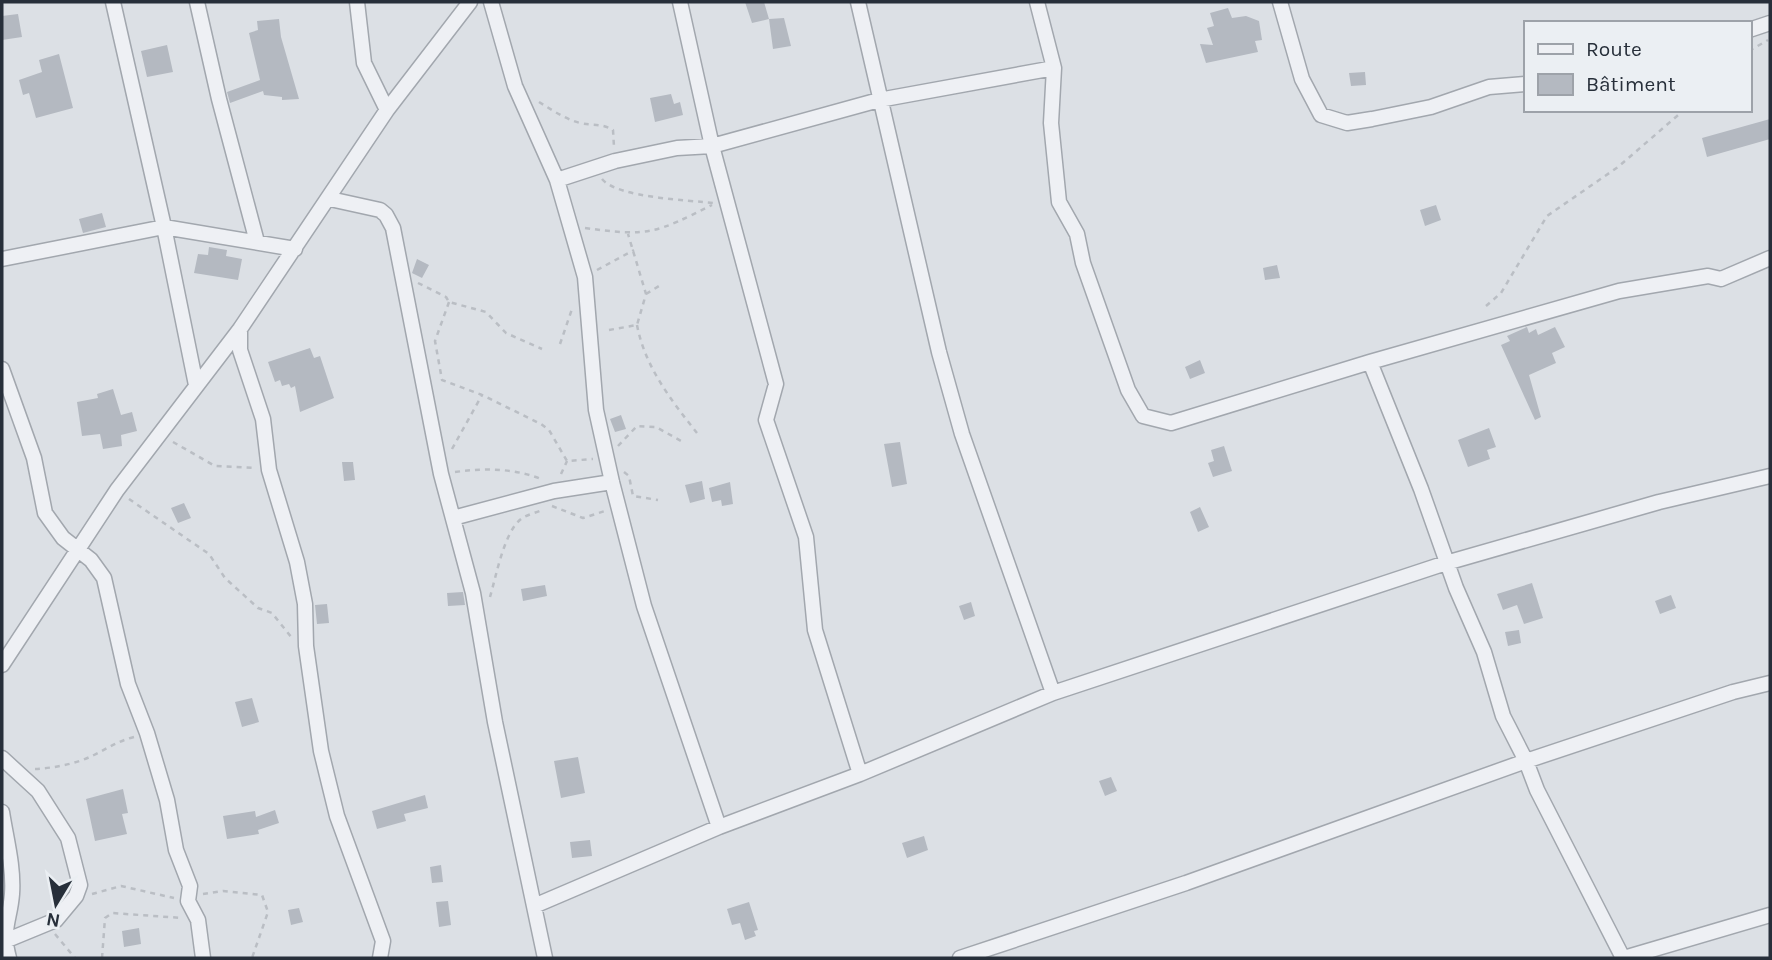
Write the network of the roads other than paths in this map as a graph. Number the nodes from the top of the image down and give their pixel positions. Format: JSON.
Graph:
{"nodes":[{"id":1,"x":113,"y":2,"type":"edge"},
{"id":2,"x":197,"y":2,"type":"edge"},
{"id":3,"x":356,"y":2,"type":"edge"},
{"id":4,"x":470,"y":2,"type":"edge"},
{"id":5,"x":491,"y":2,"type":"edge"},
{"id":6,"x":680,"y":2,"type":"edge"},
{"id":7,"x":859,"y":2,"type":"edge"},
{"id":8,"x":1037,"y":2,"type":"edge"},
{"id":9,"x":1280,"y":2,"type":"edge"},
{"id":10,"x":1770,"y":23,"type":"edge"},
{"id":11,"x":1751,"y":29,"type":"edge"},
{"id":12,"x":1054,"y":68,"type":"junction"},
{"id":13,"x":1524,"y":84,"type":"edge"},
{"id":14,"x":879,"y":100,"type":"junction"},
{"id":15,"x":387,"y":110,"type":"junction"},
{"id":16,"x":712,"y":145,"type":"junction"},
{"id":17,"x":557,"y":180,"type":"junction"},
{"id":18,"x":330,"y":199,"type":"junction"},
{"id":19,"x":164,"y":227,"type":"junction"},
{"id":20,"x":257,"y":242,"type":"junction"},
{"id":21,"x":295,"y":249,"type":"junction"},
{"id":22,"x":1770,"y":258,"type":"edge"},
{"id":23,"x":2,"y":259,"type":"edge"},
{"id":24,"x":240,"y":329,"type":"junction"},
{"id":25,"x":1370,"y":362,"type":"junction"},
{"id":26,"x":2,"y":369,"type":"edge"},
{"id":27,"x":196,"y":385,"type":"junction"},
{"id":28,"x":1770,"y":477,"type":"edge"},
{"id":29,"x":612,"y":482,"type":"junction"},
{"id":30,"x":453,"y":518,"type":"junction"},
{"id":31,"x":79,"y":550,"type":"junction"},
{"id":32,"x":1446,"y":563,"type":"junction"},
{"id":33,"x":2,"y":665,"type":"edge"},
{"id":34,"x":1770,"y":683,"type":"edge"},
{"id":35,"x":1053,"y":693,"type":"junction"},
{"id":36,"x":2,"y":758,"type":"edge"},
{"id":37,"x":1526,"y":761,"type":"junction"},
{"id":38,"x":860,"y":774,"type":"junction"},
{"id":39,"x":2,"y":812,"type":"edge"},
{"id":40,"x":719,"y":827,"type":"junction"},
{"id":41,"x":534,"y":906,"type":"junction"},
{"id":42,"x":1770,"y":915,"type":"edge"},
{"id":43,"x":5,"y":942,"type":"junction"},
{"id":44,"x":9,"y":958,"type":"edge"},
{"id":45,"x":202,"y":958,"type":"edge"},
{"id":46,"x":380,"y":958,"type":"edge"},
{"id":47,"x":545,"y":958,"type":"edge"},
{"id":48,"x":960,"y":958,"type":"edge"},
{"id":49,"x":1623,"y":958,"type":"edge"}],
"edges":[{"from":1,"to":19,"type":"street"},
{"from":2,"to":20,"type":"street"},
{"from":3,"to":15,"type":"street"},
{"from":4,"to":15,"type":"street"},
{"from":5,"to":17,"type":"street"},
{"from":6,"to":16,"type":"street"},
{"from":7,"to":14,"type":"street"},
{"from":8,"to":12,"type":"street"},
{"from":9,"to":13,"type":"street"},
{"from":10,"to":11,"type":"street"},
{"from":12,"to":14,"type":"street"},
{"from":12,"to":25,"type":"street"},
{"from":14,"to":16,"type":"street"},
{"from":14,"to":35,"type":"street"},
{"from":15,"to":18,"type":"street"},
{"from":16,"to":17,"type":"street"},
{"from":16,"to":38,"type":"street"},
{"from":17,"to":29,"type":"street"},
{"from":18,"to":21,"type":"street"},
{"from":18,"to":30,"type":"street"},
{"from":19,"to":20,"type":"street"},
{"from":19,"to":23,"type":"street"},
{"from":19,"to":27,"type":"street"},
{"from":20,"to":21,"type":"street"},
{"from":21,"to":24,"type":"street"},
{"from":22,"to":25,"type":"street"},
{"from":24,"to":27,"type":"street"},
{"from":24,"to":46,"type":"street"},
{"from":25,"to":32,"type":"street"},
{"from":26,"to":31,"type":"street"},
{"from":27,"to":31,"type":"street"},
{"from":28,"to":32,"type":"street"},
{"from":29,"to":30,"type":"street"},
{"from":29,"to":40,"type":"street"},
{"from":30,"to":41,"type":"street"},
{"from":31,"to":33,"type":"street"},
{"from":31,"to":45,"type":"street"},
{"from":32,"to":35,"type":"street"},
{"from":32,"to":37,"type":"street"},
{"from":34,"to":37,"type":"street"},
{"from":35,"to":38,"type":"street"},
{"from":36,"to":43,"type":"street"},
{"from":37,"to":48,"type":"street"},
{"from":37,"to":49,"type":"street"},
{"from":38,"to":40,"type":"street"},
{"from":39,"to":43,"type":"street"},
{"from":40,"to":41,"type":"street"},
{"from":41,"to":47,"type":"street"},
{"from":42,"to":49,"type":"street"},
{"from":43,"to":44,"type":"street"}]}
